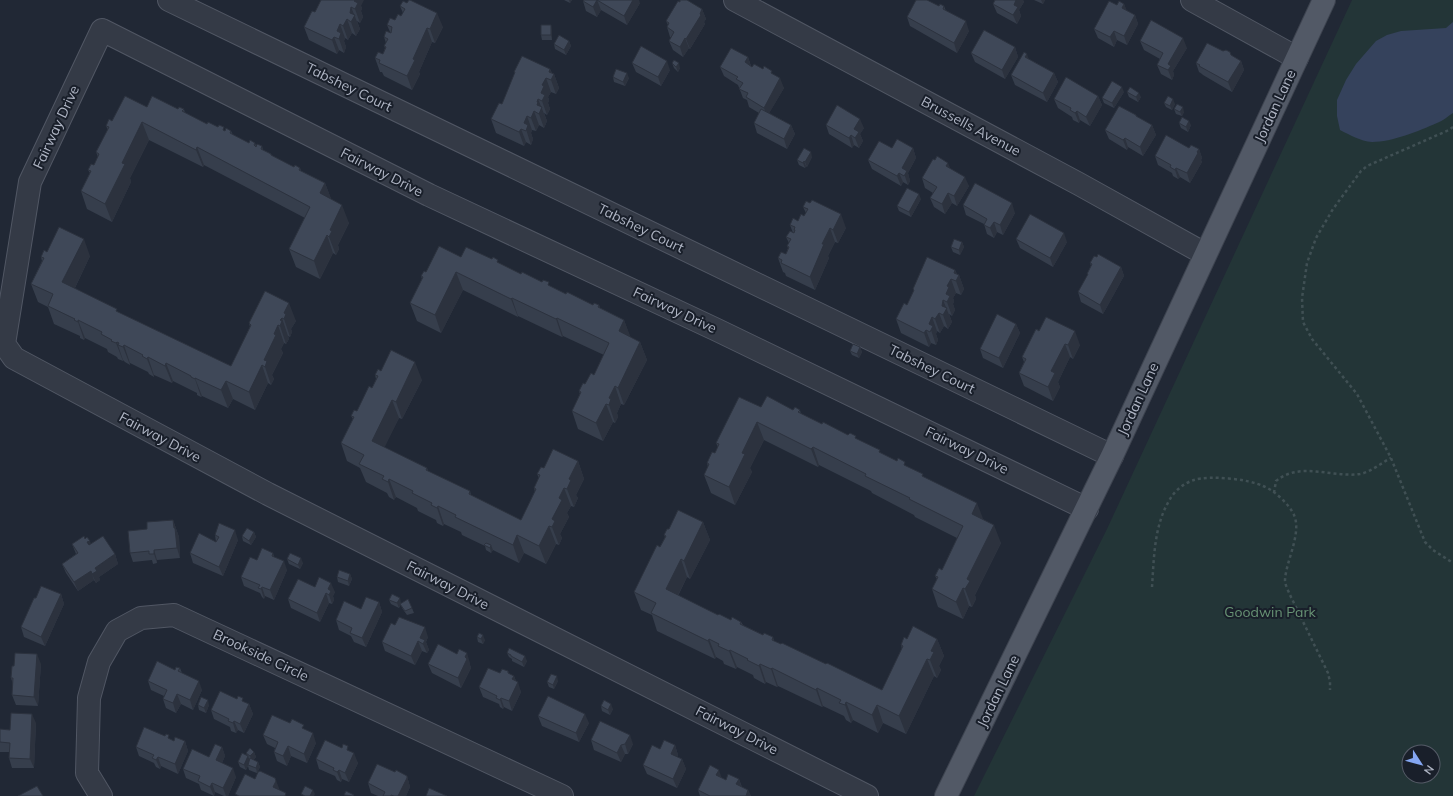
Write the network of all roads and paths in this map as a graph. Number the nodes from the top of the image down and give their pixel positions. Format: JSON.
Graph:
{"nodes":[{"id":1,"x":169,"y":0,"type":"edge"},
{"id":2,"x":735,"y":0,"type":"edge"},
{"id":3,"x":1192,"y":0,"type":"edge"},
{"id":4,"x":1324,"y":0,"type":"edge"},
{"id":5,"x":1297,"y":58,"type":"junction"},
{"id":6,"x":1453,"y":127,"type":"edge"},
{"id":7,"x":1205,"y":254,"type":"junction"},
{"id":8,"x":1112,"y":456,"type":"junction"},
{"id":9,"x":1390,"y":458,"type":"junction"},
{"id":10,"x":1274,"y":493,"type":"junction"},
{"id":11,"x":1087,"y":508,"type":"junction"},
{"id":12,"x":1453,"y":563,"type":"edge"},
{"id":13,"x":1152,"y":586,"type":"dead end"},
{"id":14,"x":1330,"y":690,"type":"dead end"},
{"id":15,"x":101,"y":796,"type":"edge"},
{"id":16,"x":562,"y":796,"type":"edge"},
{"id":17,"x":867,"y":796,"type":"edge"},
{"id":18,"x":946,"y":796,"type":"edge"}],
"edges":[{"from":1,"to":8,"type":"street","name":"Tabshey Court"},
{"from":2,"to":7,"type":"street","name":"Brussells Avenue"},
{"from":3,"to":5,"type":"street"},
{"from":4,"to":5,"type":"main road","name":"Jordan Lane"},
{"from":5,"to":7,"type":"main road","name":"Jordan Lane"},
{"from":6,"to":9,"type":"path"},
{"from":7,"to":8,"type":"main road","name":"Jordan Lane"},
{"from":8,"to":11,"type":"main road","name":"Jordan Lane"},
{"from":9,"to":10,"type":"path"},
{"from":9,"to":12,"type":"path"},
{"from":10,"to":13,"type":"path"},
{"from":10,"to":14,"type":"path"},
{"from":11,"to":17,"type":"street","name":"Fairway Drive"},
{"from":11,"to":18,"type":"main road","name":"Jordan Lane"},
{"from":15,"to":16,"type":"street","name":"Brookside Circle"}]}
